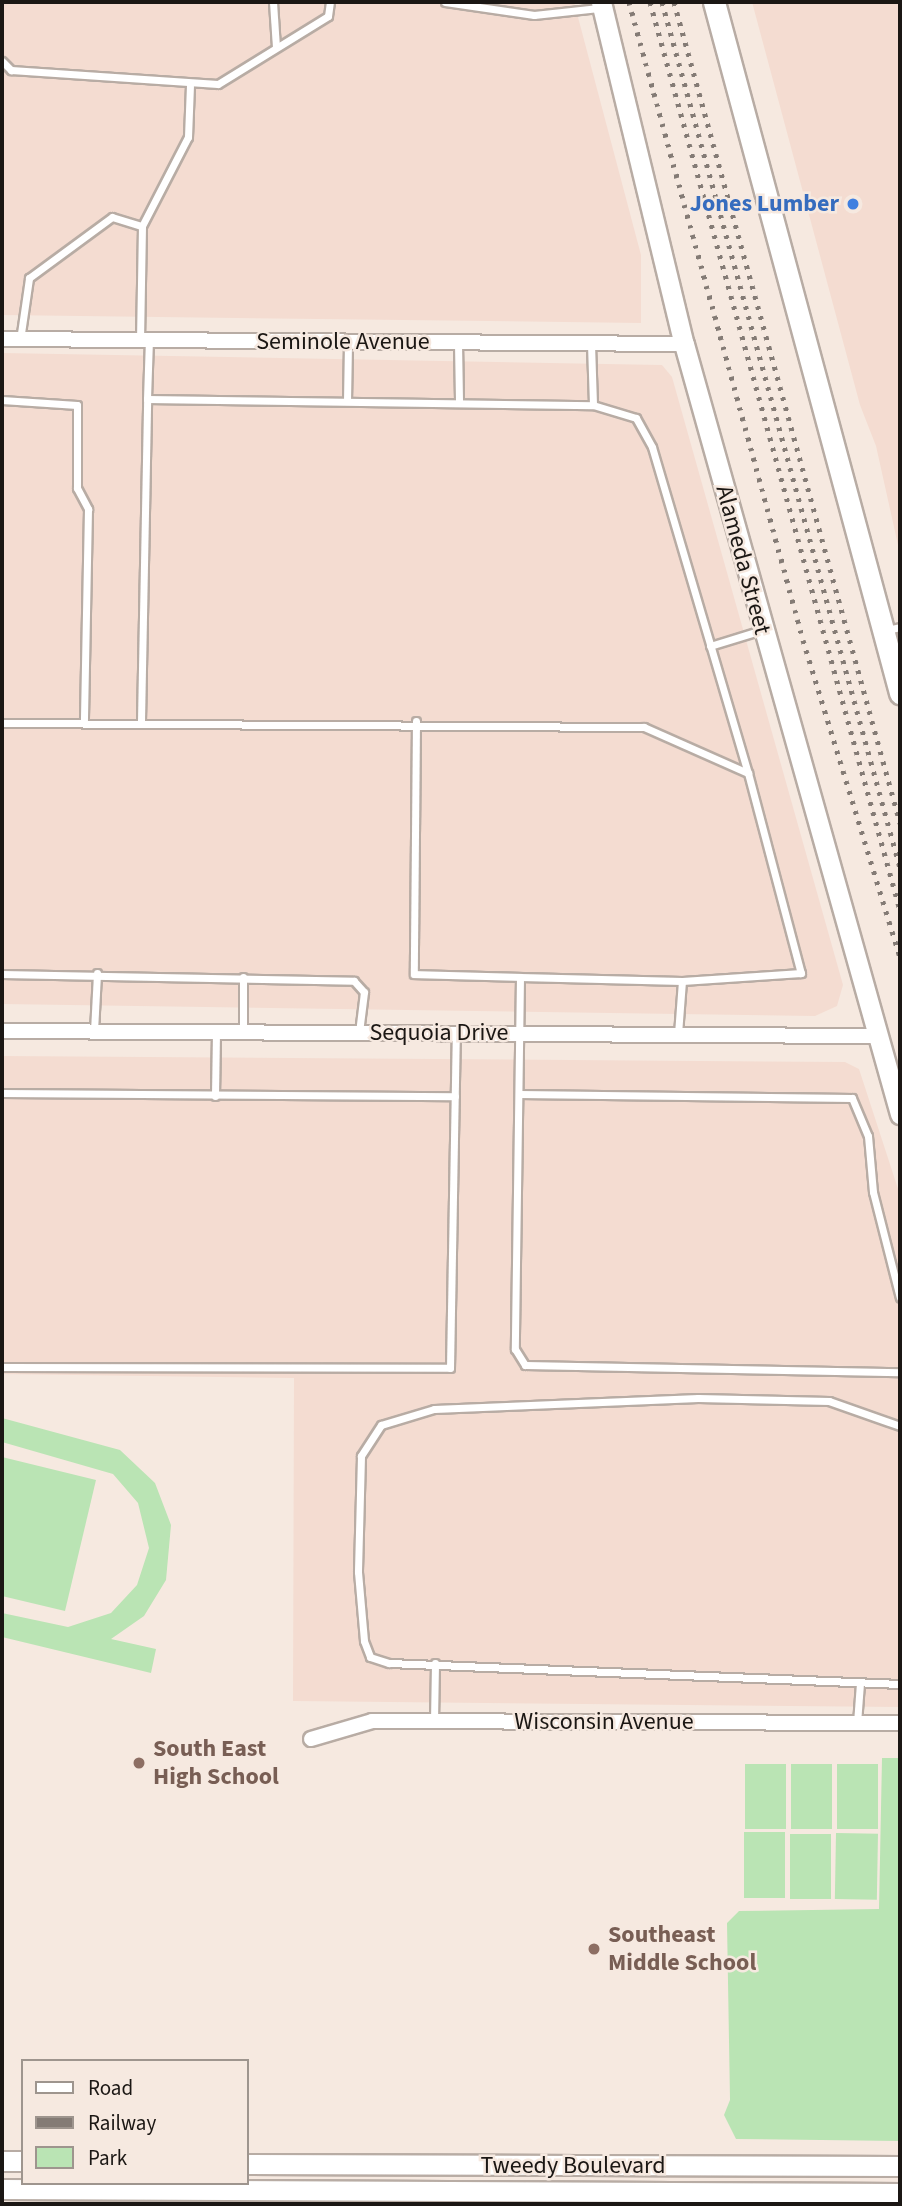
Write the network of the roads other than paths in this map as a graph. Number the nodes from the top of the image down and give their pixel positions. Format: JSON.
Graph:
{"nodes":[{"id":1,"x":273,"y":2,"type":"edge"},
{"id":2,"x":330,"y":2,"type":"edge"},
{"id":3,"x":445,"y":2,"type":"edge"},
{"id":4,"x":714,"y":2,"type":"edge"},
{"id":5,"x":602,"y":4,"type":"edge"},
{"id":6,"x":276,"y":47,"type":"junction"},
{"id":7,"x":2,"y":61,"type":"edge"},
{"id":8,"x":190,"y":86,"type":"junction"},
{"id":9,"x":142,"y":226,"type":"junction"},
{"id":10,"x":2,"y":339,"type":"edge"},
{"id":11,"x":20,"y":340,"type":"junction"},
{"id":12,"x":145,"y":341,"type":"junction"},
{"id":13,"x":348,"y":342,"type":"junction"},
{"id":14,"x":458,"y":343,"type":"junction"},
{"id":15,"x":591,"y":344,"type":"junction"},
{"id":16,"x":684,"y":344,"type":"junction"},
{"id":17,"x":148,"y":399,"type":"junction"},
{"id":18,"x":2,"y":400,"type":"edge"},
{"id":19,"x":347,"y":401,"type":"junction"},
{"id":20,"x":459,"y":403,"type":"junction"},
{"id":21,"x":593,"y":405,"type":"junction"},
{"id":22,"x":891,"y":629,"type":"edge"},
{"id":23,"x":762,"y":630,"type":"junction"},
{"id":24,"x":710,"y":646,"type":"junction"},
{"id":25,"x":900,"y":693,"type":"edge"},
{"id":26,"x":141,"y":721,"type":"junction"},
{"id":27,"x":416,"y":721,"type":"junction"},
{"id":28,"x":84,"y":722,"type":"junction"},
{"id":29,"x":2,"y":723,"type":"edge"},
{"id":30,"x":748,"y":773,"type":"junction"},
{"id":31,"x":97,"y":973,"type":"junction"},
{"id":32,"x":2,"y":974,"type":"edge"},
{"id":33,"x":243,"y":977,"type":"junction"},
{"id":34,"x":520,"y":977,"type":"junction"},
{"id":35,"x":682,"y":981,"type":"junction"},
{"id":36,"x":2,"y":1031,"type":"edge"},
{"id":37,"x":94,"y":1031,"type":"junction"},
{"id":38,"x":216,"y":1032,"type":"junction"},
{"id":39,"x":243,"y":1032,"type":"junction"},
{"id":40,"x":359,"y":1033,"type":"junction"},
{"id":41,"x":456,"y":1033,"type":"junction"},
{"id":42,"x":518,"y":1034,"type":"junction"},
{"id":43,"x":678,"y":1034,"type":"junction"},
{"id":44,"x":876,"y":1036,"type":"junction"},
{"id":45,"x":2,"y":1093,"type":"edge"},
{"id":46,"x":519,"y":1094,"type":"junction"},
{"id":47,"x":215,"y":1096,"type":"junction"},
{"id":48,"x":455,"y":1096,"type":"junction"},
{"id":49,"x":900,"y":1114,"type":"edge"},
{"id":50,"x":900,"y":1298,"type":"edge"},
{"id":51,"x":2,"y":1367,"type":"edge"},
{"id":52,"x":900,"y":1372,"type":"edge"},
{"id":53,"x":900,"y":1426,"type":"edge"},
{"id":54,"x":435,"y":1663,"type":"junction"},
{"id":55,"x":859,"y":1683,"type":"junction"},
{"id":56,"x":900,"y":1684,"type":"edge"},
{"id":57,"x":434,"y":1721,"type":"junction"},
{"id":58,"x":857,"y":1723,"type":"junction"},
{"id":59,"x":900,"y":1723,"type":"edge"},
{"id":60,"x":311,"y":1739,"type":"dead end"},
{"id":61,"x":2,"y":2161,"type":"edge"},
{"id":62,"x":21,"y":2161,"type":"edge"},
{"id":63,"x":248,"y":2164,"type":"edge"},
{"id":64,"x":542,"y":2165,"type":"junction"},
{"id":65,"x":900,"y":2166,"type":"edge"},
{"id":66,"x":2,"y":2189,"type":"edge"},
{"id":67,"x":900,"y":2193,"type":"edge"},
{"id":68,"x":543,"y":2199,"type":"edge"},
{"id":69,"x":697,"y":2199,"type":"edge"}],
"edges":[{"from":1,"to":6,"type":"lane"},
{"from":2,"to":6,"type":"lane"},
{"from":3,"to":5,"type":"lane"},
{"from":4,"to":22,"type":"main road"},
{"from":5,"to":16,"type":"main road","name":"Alameda Street"},
{"from":6,"to":8,"type":"lane"},
{"from":7,"to":8,"type":"lane"},
{"from":8,"to":9,"type":"lane"},
{"from":9,"to":11,"type":"lane"},
{"from":9,"to":12,"type":"lane"},
{"from":10,"to":11,"type":"street","name":"Seminole Avenue"},
{"from":11,"to":12,"type":"street","name":"Seminole Avenue"},
{"from":12,"to":13,"type":"street","name":"Seminole Avenue"},
{"from":12,"to":17,"type":"lane"},
{"from":13,"to":14,"type":"street","name":"Seminole Avenue"},
{"from":13,"to":19,"type":"lane"},
{"from":14,"to":15,"type":"street","name":"Seminole Avenue"},
{"from":14,"to":20,"type":"lane"},
{"from":15,"to":16,"type":"street","name":"Seminole Avenue"},
{"from":15,"to":21,"type":"lane"},
{"from":16,"to":23,"type":"main road","name":"Alameda Street"},
{"from":17,"to":19,"type":"lane"},
{"from":17,"to":26,"type":"lane"},
{"from":18,"to":28,"type":"lane"},
{"from":19,"to":20,"type":"lane"},
{"from":20,"to":21,"type":"lane"},
{"from":21,"to":24,"type":"lane"},
{"from":22,"to":25,"type":"main road"},
{"from":23,"to":24,"type":"lane"},
{"from":23,"to":44,"type":"main road","name":"Alameda Street"},
{"from":24,"to":30,"type":"lane"},
{"from":26,"to":27,"type":"lane"},
{"from":26,"to":28,"type":"lane"},
{"from":27,"to":30,"type":"lane"},
{"from":27,"to":34,"type":"lane"},
{"from":28,"to":29,"type":"lane"},
{"from":30,"to":35,"type":"lane"},
{"from":31,"to":32,"type":"lane"},
{"from":31,"to":33,"type":"lane"},
{"from":31,"to":37,"type":"lane"},
{"from":33,"to":39,"type":"lane"},
{"from":33,"to":40,"type":"lane"},
{"from":34,"to":35,"type":"lane"},
{"from":34,"to":42,"type":"lane"},
{"from":35,"to":43,"type":"lane"},
{"from":36,"to":37,"type":"street","name":"Sequoia Drive"},
{"from":37,"to":38,"type":"street","name":"Sequoia Drive"},
{"from":38,"to":39,"type":"street","name":"Sequoia Drive"},
{"from":38,"to":47,"type":"lane"},
{"from":39,"to":40,"type":"street","name":"Sequoia Drive"},
{"from":40,"to":41,"type":"street","name":"Sequoia Drive"},
{"from":41,"to":42,"type":"street","name":"Sequoia Drive"},
{"from":41,"to":48,"type":"lane"},
{"from":42,"to":43,"type":"street","name":"Sequoia Drive"},
{"from":42,"to":46,"type":"lane"},
{"from":43,"to":44,"type":"street","name":"Sequoia Drive"},
{"from":44,"to":49,"type":"main road","name":"Alameda Street"},
{"from":45,"to":47,"type":"lane"},
{"from":46,"to":50,"type":"lane"},
{"from":46,"to":52,"type":"lane"},
{"from":47,"to":48,"type":"lane"},
{"from":48,"to":51,"type":"lane"},
{"from":53,"to":54,"type":"lane"},
{"from":54,"to":55,"type":"lane"},
{"from":54,"to":57,"type":"lane"},
{"from":55,"to":56,"type":"lane"},
{"from":55,"to":58,"type":"lane"},
{"from":57,"to":58,"type":"street","name":"Wisconsin Avenue"},
{"from":57,"to":60,"type":"street","name":"Wisconsin Avenue"},
{"from":58,"to":59,"type":"street","name":"Wisconsin Avenue"},
{"from":61,"to":62,"type":"main road"},
{"from":63,"to":64,"type":"main road","name":"Tweedy Boulevard"},
{"from":64,"to":65,"type":"main road","name":"Tweedy Boulevard"},
{"from":64,"to":68,"type":"main road"},
{"from":66,"to":68,"type":"main road","name":"Tweedy Boulevard"},
{"from":67,"to":69,"type":"main road","name":"Tweedy Boulevard"},
{"from":68,"to":69,"type":"main road","name":"Tweedy Boulevard"}]}
